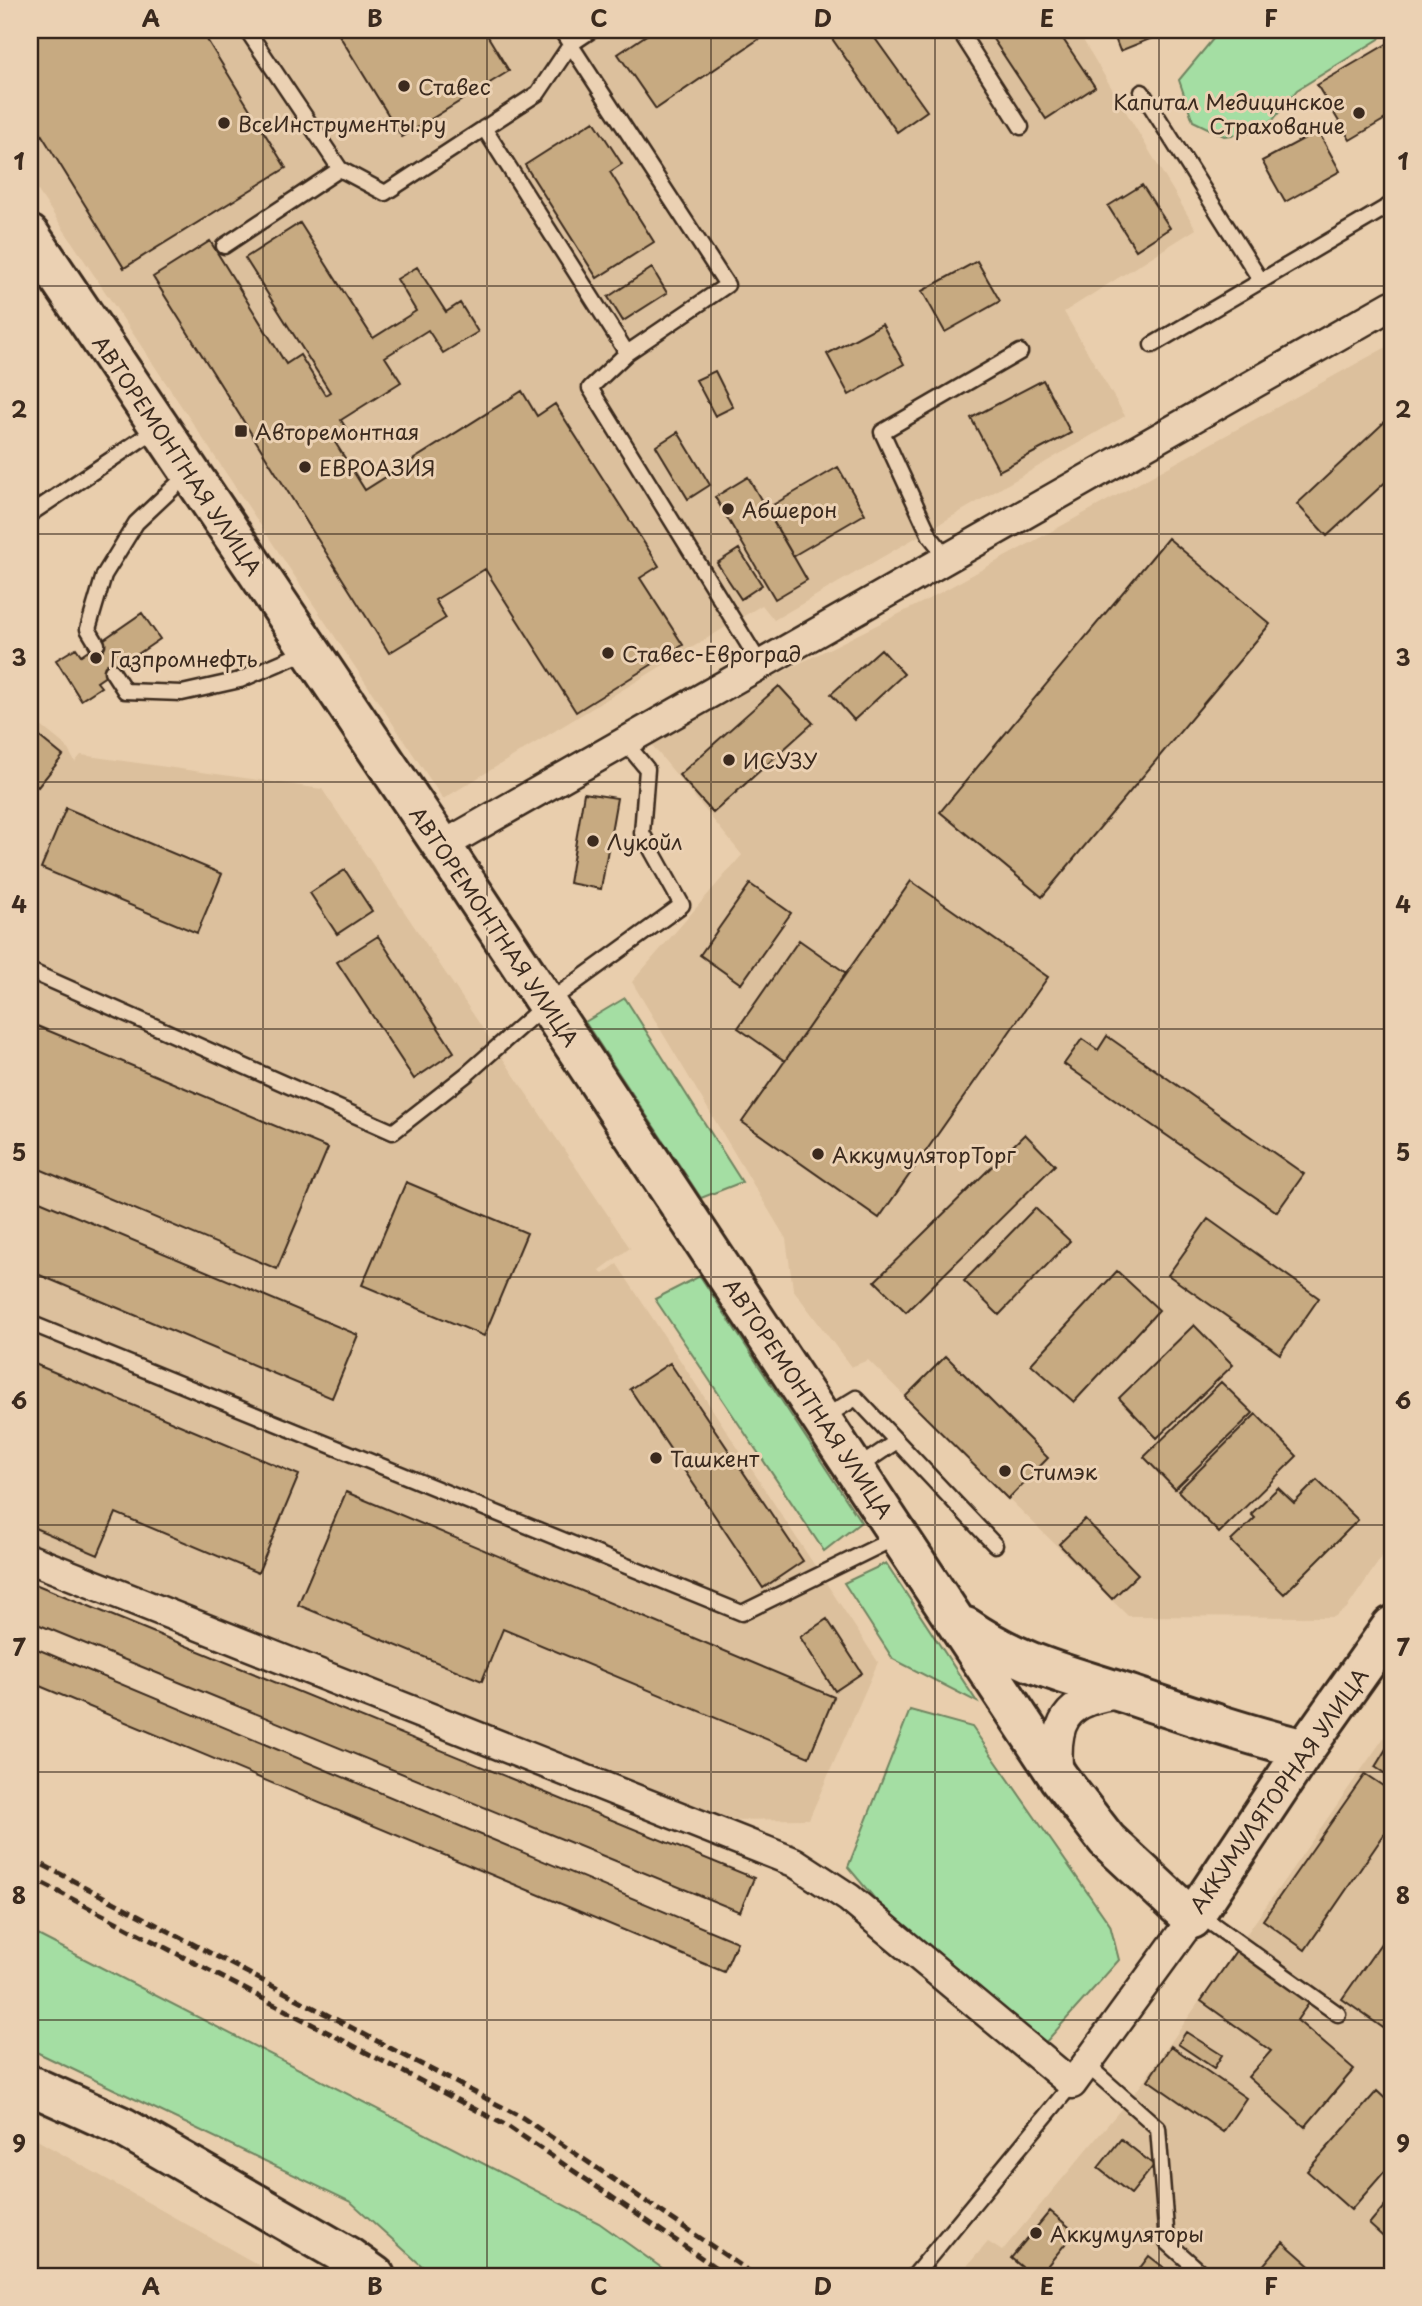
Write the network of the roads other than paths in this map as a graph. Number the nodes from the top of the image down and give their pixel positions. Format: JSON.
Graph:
{"nodes":[{"id":1,"x":247,"y":30,"type":"edge"},
{"id":2,"x":561,"y":30,"type":"edge"},
{"id":3,"x":592,"y":30,"type":"edge"},
{"id":4,"x":959,"y":30,"type":"edge"},
{"id":5,"x":571,"y":44,"type":"junction"},
{"id":6,"x":1142,"y":92,"type":"dead end"},
{"id":7,"x":1021,"y":127,"type":"dead end"},
{"id":8,"x":484,"y":128,"type":"junction"},
{"id":9,"x":340,"y":170,"type":"junction"},
{"id":10,"x":1392,"y":204,"type":"edge"},
{"id":11,"x":30,"y":235,"type":"edge"},
{"id":12,"x":224,"y":246,"type":"dead end"},
{"id":13,"x":1261,"y":281,"type":"junction"},
{"id":14,"x":1392,"y":305,"type":"edge"},
{"id":15,"x":1152,"y":345,"type":"dead end"},
{"id":16,"x":1020,"y":352,"type":"dead end"},
{"id":17,"x":626,"y":353,"type":"junction"},
{"id":18,"x":160,"y":427,"type":"junction"},
{"id":19,"x":190,"y":472,"type":"junction"},
{"id":20,"x":30,"y":514,"type":"edge"},
{"id":21,"x":948,"y":559,"type":"junction"},
{"id":22,"x":97,"y":644,"type":"dead end"},
{"id":23,"x":310,"y":650,"type":"junction"},
{"id":24,"x":761,"y":665,"type":"junction"},
{"id":25,"x":112,"y":671,"type":"dead end"},
{"id":26,"x":625,"y":742,"type":"junction"},
{"id":27,"x":442,"y":846,"type":"junction"},
{"id":28,"x":30,"y":971,"type":"edge"},
{"id":29,"x":547,"y":1003,"type":"junction"},
{"id":30,"x":30,"y":1323,"type":"edge"},
{"id":31,"x":822,"y":1418,"type":"junction"},
{"id":32,"x":897,"y":1441,"type":"junction"},
{"id":33,"x":856,"y":1469,"type":"junction"},
{"id":34,"x":900,"y":1535,"type":"junction"},
{"id":35,"x":995,"y":1545,"type":"dead end"},
{"id":36,"x":30,"y":1559,"type":"edge"},
{"id":37,"x":955,"y":1619,"type":"junction"},
{"id":38,"x":1392,"y":1626,"type":"edge"},
{"id":39,"x":1124,"y":1693,"type":"junction"},
{"id":40,"x":1305,"y":1749,"type":"junction"},
{"id":41,"x":1059,"y":1778,"type":"junction"},
{"id":42,"x":1194,"y":1916,"type":"junction"},
{"id":43,"x":1338,"y":2014,"type":"dead end"},
{"id":44,"x":1080,"y":2075,"type":"junction"},
{"id":45,"x":30,"y":2085,"type":"edge"},
{"id":46,"x":375,"y":2276,"type":"edge"},
{"id":47,"x":914,"y":2276,"type":"edge"},
{"id":48,"x":1205,"y":2276,"type":"edge"}],
"edges":[{"from":1,"to":9,"type":"lane"},
{"from":2,"to":5,"type":"lane"},
{"from":3,"to":5,"type":"lane"},
{"from":4,"to":7,"type":"lane"},
{"from":5,"to":8,"type":"lane"},
{"from":5,"to":17,"type":"lane"},
{"from":6,"to":13,"type":"lane"},
{"from":8,"to":9,"type":"lane"},
{"from":8,"to":17,"type":"lane"},
{"from":9,"to":12,"type":"lane"},
{"from":10,"to":13,"type":"lane"},
{"from":11,"to":18,"type":"street","name":"АВТОРЕМОНТНАЯ УЛИЦА"},
{"from":13,"to":15,"type":"lane"},
{"from":14,"to":21,"type":"street"},
{"from":16,"to":21,"type":"lane"},
{"from":17,"to":24,"type":"lane"},
{"from":18,"to":19,"type":"street","name":"АВТОРЕМОНТНАЯ УЛИЦА"},
{"from":18,"to":20,"type":"lane"},
{"from":19,"to":22,"type":"lane"},
{"from":19,"to":23,"type":"street","name":"АВТОРЕМОНТНАЯ УЛИЦА"},
{"from":21,"to":24,"type":"street"},
{"from":23,"to":25,"type":"lane"},
{"from":23,"to":27,"type":"street","name":"АВТОРЕМОНТНАЯ УЛИЦА"},
{"from":24,"to":26,"type":"street"},
{"from":26,"to":27,"type":"street"},
{"from":26,"to":29,"type":"lane"},
{"from":27,"to":29,"type":"street","name":"АВТОРЕМОНТНАЯ УЛИЦА"},
{"from":28,"to":29,"type":"lane"},
{"from":29,"to":31,"type":"street","name":"АВТОРЕМОНТНАЯ УЛИЦА"},
{"from":30,"to":34,"type":"lane"},
{"from":31,"to":32,"type":"lane"},
{"from":31,"to":33,"type":"street","name":"АВТОРЕМОНТНАЯ УЛИЦА"},
{"from":32,"to":33,"type":"lane"},
{"from":32,"to":35,"type":"lane"},
{"from":33,"to":34,"type":"street","name":"АВТОРЕМОНТНАЯ УЛИЦА"},
{"from":34,"to":37,"type":"street","name":"АВТОРЕМОНТНАЯ УЛИЦА"},
{"from":36,"to":44,"type":"street"},
{"from":37,"to":39,"type":"street"},
{"from":37,"to":41,"type":"street","name":"АККУМУЛЯТОРНАЯ УЛИЦА"},
{"from":38,"to":40,"type":"street","name":"АККУМУЛЯТОРНАЯ УЛИЦА"},
{"from":39,"to":40,"type":"street"},
{"from":39,"to":41,"type":"street"},
{"from":40,"to":42,"type":"street","name":"АККУМУЛЯТОРНАЯ УЛИЦА"},
{"from":41,"to":42,"type":"street","name":"АККУМУЛЯТОРНАЯ УЛИЦА"},
{"from":42,"to":43,"type":"lane"},
{"from":42,"to":44,"type":"street"},
{"from":44,"to":47,"type":"lane"},
{"from":44,"to":48,"type":"lane"},
{"from":45,"to":46,"type":"street"}]}
